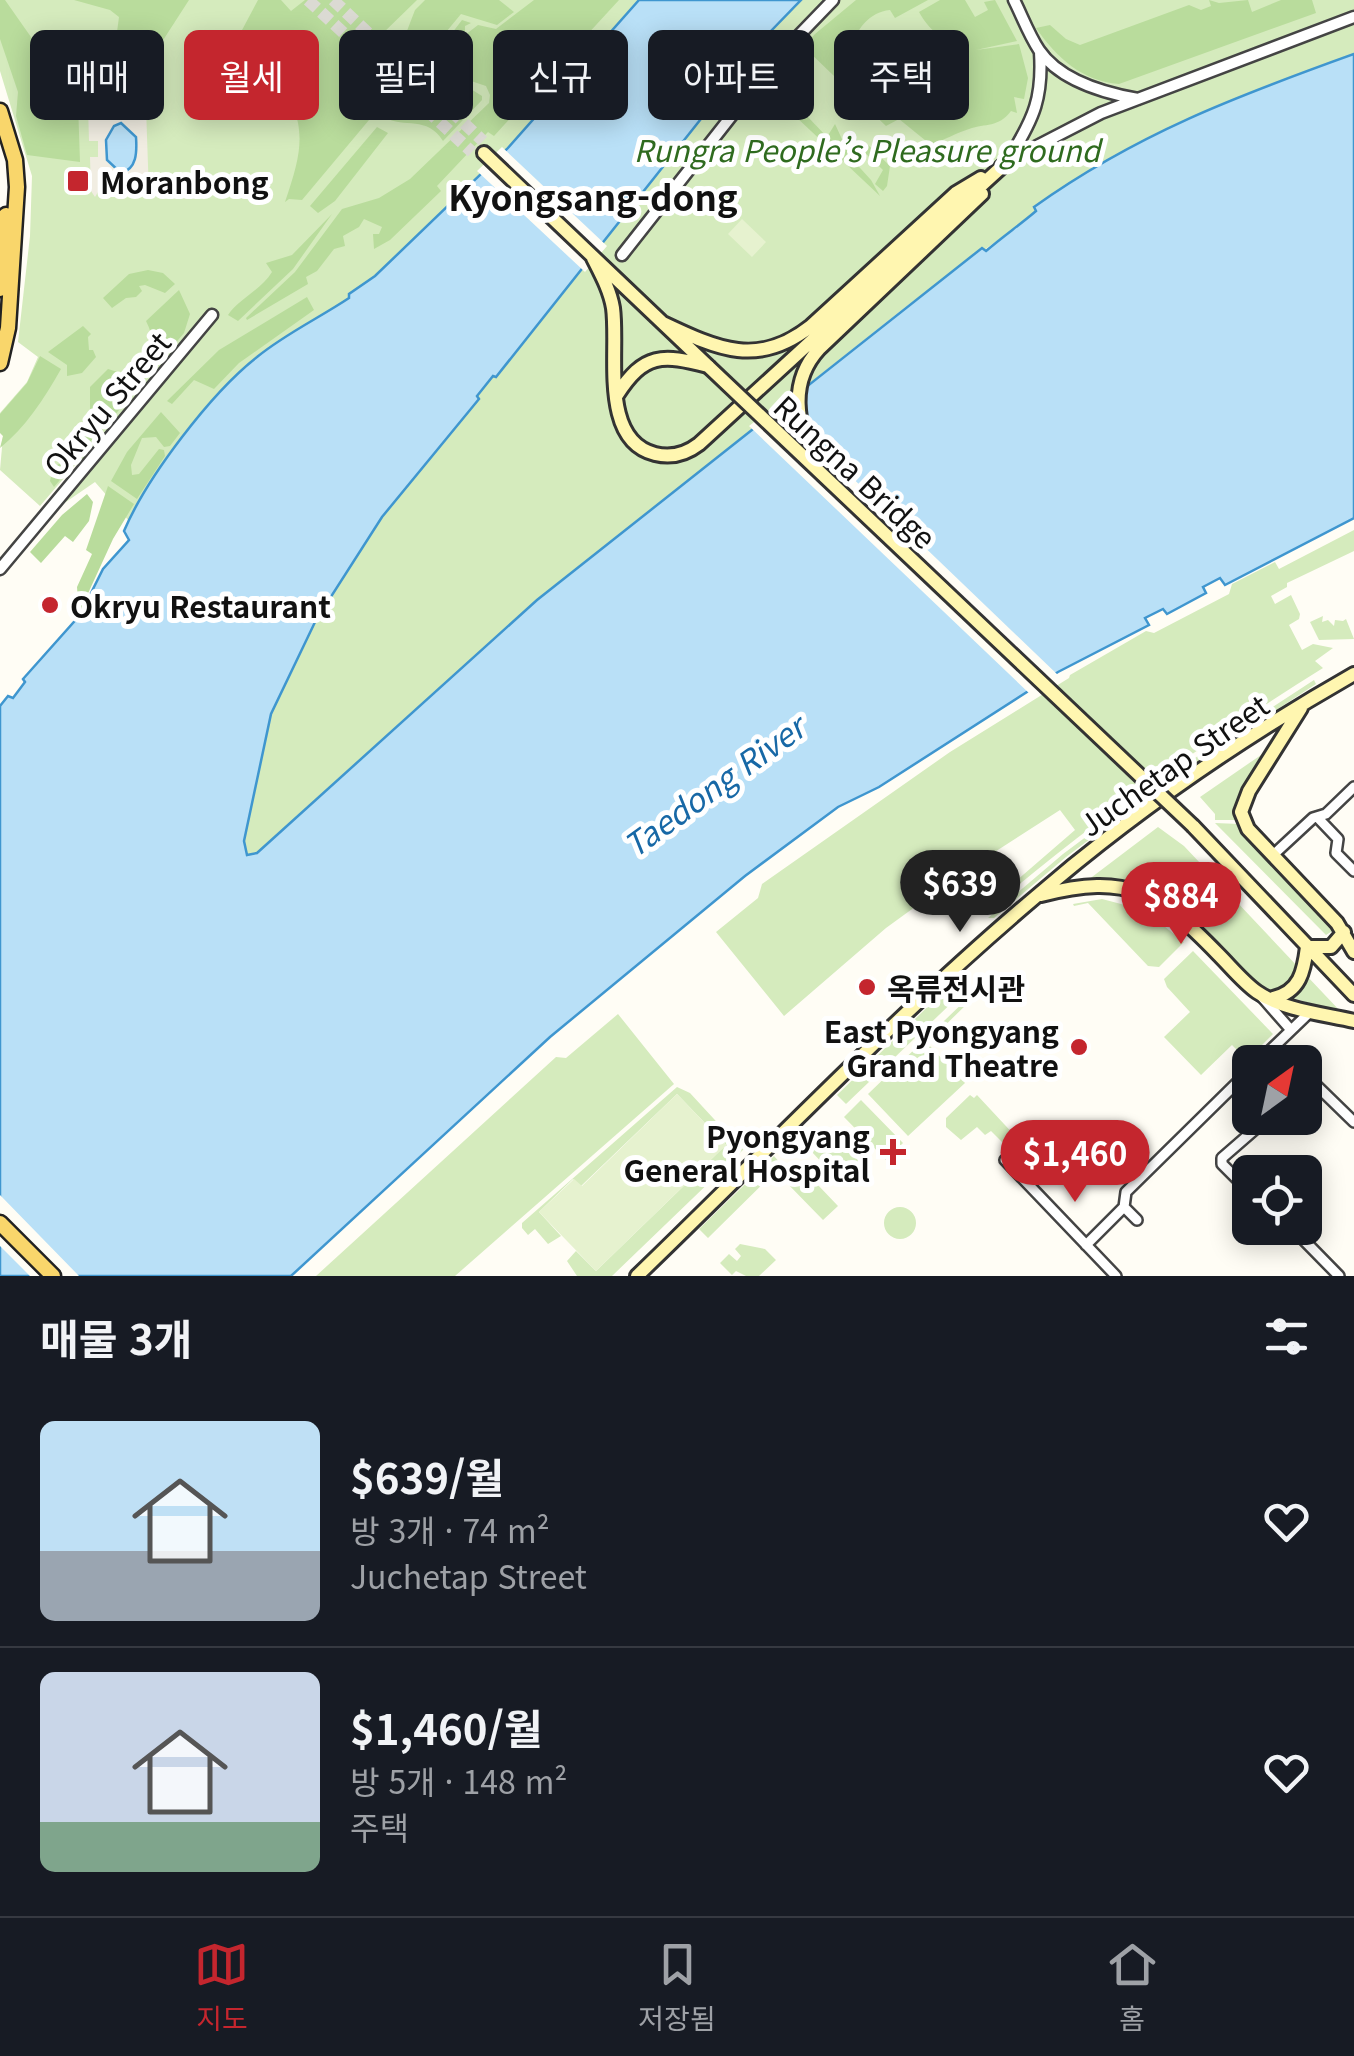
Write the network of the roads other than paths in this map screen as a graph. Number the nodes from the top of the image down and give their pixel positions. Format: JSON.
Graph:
{"nodes":[{"id":1,"x":833,"y":0,"type":"edge"},
{"id":2,"x":1014,"y":0,"type":"edge"},
{"id":3,"x":1354,"y":17,"type":"edge"},
{"id":4,"x":1040,"y":52,"type":"junction"},
{"id":5,"x":1138,"y":99,"type":"junction"},
{"id":6,"x":0,"y":111,"type":"edge"},
{"id":7,"x":0,"y":140,"type":"edge"},
{"id":8,"x":480,"y":149,"type":"tunnel mouth"},
{"id":9,"x":1008,"y":160,"type":"junction"},
{"id":10,"x":622,"y":256,"type":"dead end"},
{"id":11,"x":593,"y":258,"type":"junction"},
{"id":12,"x":0,"y":289,"type":"edge"},
{"id":13,"x":212,"y":315,"type":"dead end"},
{"id":14,"x":663,"y":323,"type":"junction"},
{"id":15,"x":2,"y":356,"type":"edge"},
{"id":16,"x":709,"y":366,"type":"junction"},
{"id":17,"x":616,"y":395,"type":"junction"},
{"id":18,"x":812,"y":464,"type":"junction"},
{"id":19,"x":0,"y":569,"type":"edge"},
{"id":20,"x":1354,"y":674,"type":"edge"},
{"id":21,"x":1304,"y":704,"type":"junction"},
{"id":22,"x":1354,"y":787,"type":"edge"},
{"id":23,"x":1317,"y":816,"type":"junction"},
{"id":24,"x":1272,"y":856,"type":"junction"},
{"id":25,"x":1076,"y":864,"type":"junction"},
{"id":26,"x":1354,"y":871,"type":"edge"},
{"id":27,"x":1086,"y":886,"type":"junction"},
{"id":28,"x":1035,"y":897,"type":"junction"},
{"id":29,"x":1344,"y":932,"type":"junction"},
{"id":30,"x":1307,"y":947,"type":"junction"},
{"id":31,"x":1354,"y":952,"type":"edge"},
{"id":32,"x":1354,"y":995,"type":"edge"},
{"id":33,"x":1265,"y":997,"type":"junction"},
{"id":34,"x":1311,"y":1010,"type":"junction"},
{"id":35,"x":1354,"y":1020,"type":"edge"},
{"id":36,"x":1291,"y":1030,"type":"junction"},
{"id":37,"x":1276,"y":1045,"type":"edge"},
{"id":38,"x":1232,"y":1088,"type":"edge"},
{"id":39,"x":1322,"y":1091,"type":"edge"},
{"id":40,"x":1354,"y":1122,"type":"edge"},
{"id":41,"x":1247,"y":1135,"type":"edge"},
{"id":42,"x":1006,"y":1160,"type":"dead end"},
{"id":43,"x":1232,"y":1174,"type":"edge"},
{"id":44,"x":1124,"y":1207,"type":"junction"},
{"id":45,"x":1137,"y":1220,"type":"dead end"},
{"id":46,"x":0,"y":1223,"type":"edge"},
{"id":47,"x":1086,"y":1245,"type":"junction"},
{"id":48,"x":1308,"y":1245,"type":"edge"},
{"id":49,"x":53,"y":1276,"type":"edge"},
{"id":50,"x":637,"y":1276,"type":"edge"},
{"id":51,"x":1116,"y":1276,"type":"edge"},
{"id":52,"x":1338,"y":1276,"type":"edge"}],
"edges":[{"from":1,"to":10,"type":"street"},
{"from":2,"to":4,"type":"street"},
{"from":3,"to":5,"type":"street"},
{"from":4,"to":5,"type":"street"},
{"from":4,"to":9,"type":"street"},
{"from":5,"to":9,"type":"street"},
{"from":6,"to":15,"type":"main road"},
{"from":7,"to":12,"type":"main road"},
{"from":8,"to":11,"type":"main road","name":"Rungna Bridge"},
{"from":9,"to":14,"type":"main road"},
{"from":9,"to":17,"type":"main road"},
{"from":9,"to":18,"type":"main road"},
{"from":11,"to":14,"type":"main road","name":"Rungna Bridge"},
{"from":11,"to":17,"type":"main road"},
{"from":13,"to":19,"type":"street","name":"Okryu Street"},
{"from":14,"to":16,"type":"main road","name":"Rungna Bridge"},
{"from":16,"to":17,"type":"main road"},
{"from":16,"to":18,"type":"main road","name":"Rungna Bridge","bridge":true},
{"from":18,"to":30,"type":"main road","name":"Rungna Bridge","bridge":true},
{"from":20,"to":21,"type":"main road","name":"Juchetap Street"},
{"from":21,"to":24,"type":"main road"},
{"from":21,"to":25,"type":"main road","name":"Juchetap Street"},
{"from":22,"to":23,"type":"street"},
{"from":23,"to":24,"type":"street"},
{"from":23,"to":26,"type":"street"},
{"from":24,"to":29,"type":"main road"},
{"from":25,"to":27,"type":"main road"},
{"from":25,"to":28,"type":"main road","name":"Juchetap Street"},
{"from":27,"to":28,"type":"main road"},
{"from":27,"to":33,"type":"main road"},
{"from":28,"to":50,"type":"main road","name":"Juchetap Street"},
{"from":29,"to":30,"type":"main road"},
{"from":29,"to":31,"type":"main road"},
{"from":30,"to":32,"type":"main road","name":"Rungna Bridge"},
{"from":30,"to":33,"type":"main road"},
{"from":33,"to":34,"type":"main road"},
{"from":33,"to":36,"type":"street"},
{"from":34,"to":35,"type":"main road"},
{"from":34,"to":36,"type":"street"},
{"from":36,"to":37,"type":"street"},
{"from":38,"to":44,"type":"street"},
{"from":39,"to":40,"type":"street"},
{"from":41,"to":43,"type":"street"},
{"from":42,"to":47,"type":"street"},
{"from":44,"to":45,"type":"street"},
{"from":44,"to":47,"type":"street"},
{"from":46,"to":49,"type":"main road"},
{"from":47,"to":51,"type":"street"},
{"from":48,"to":52,"type":"street"}]}
